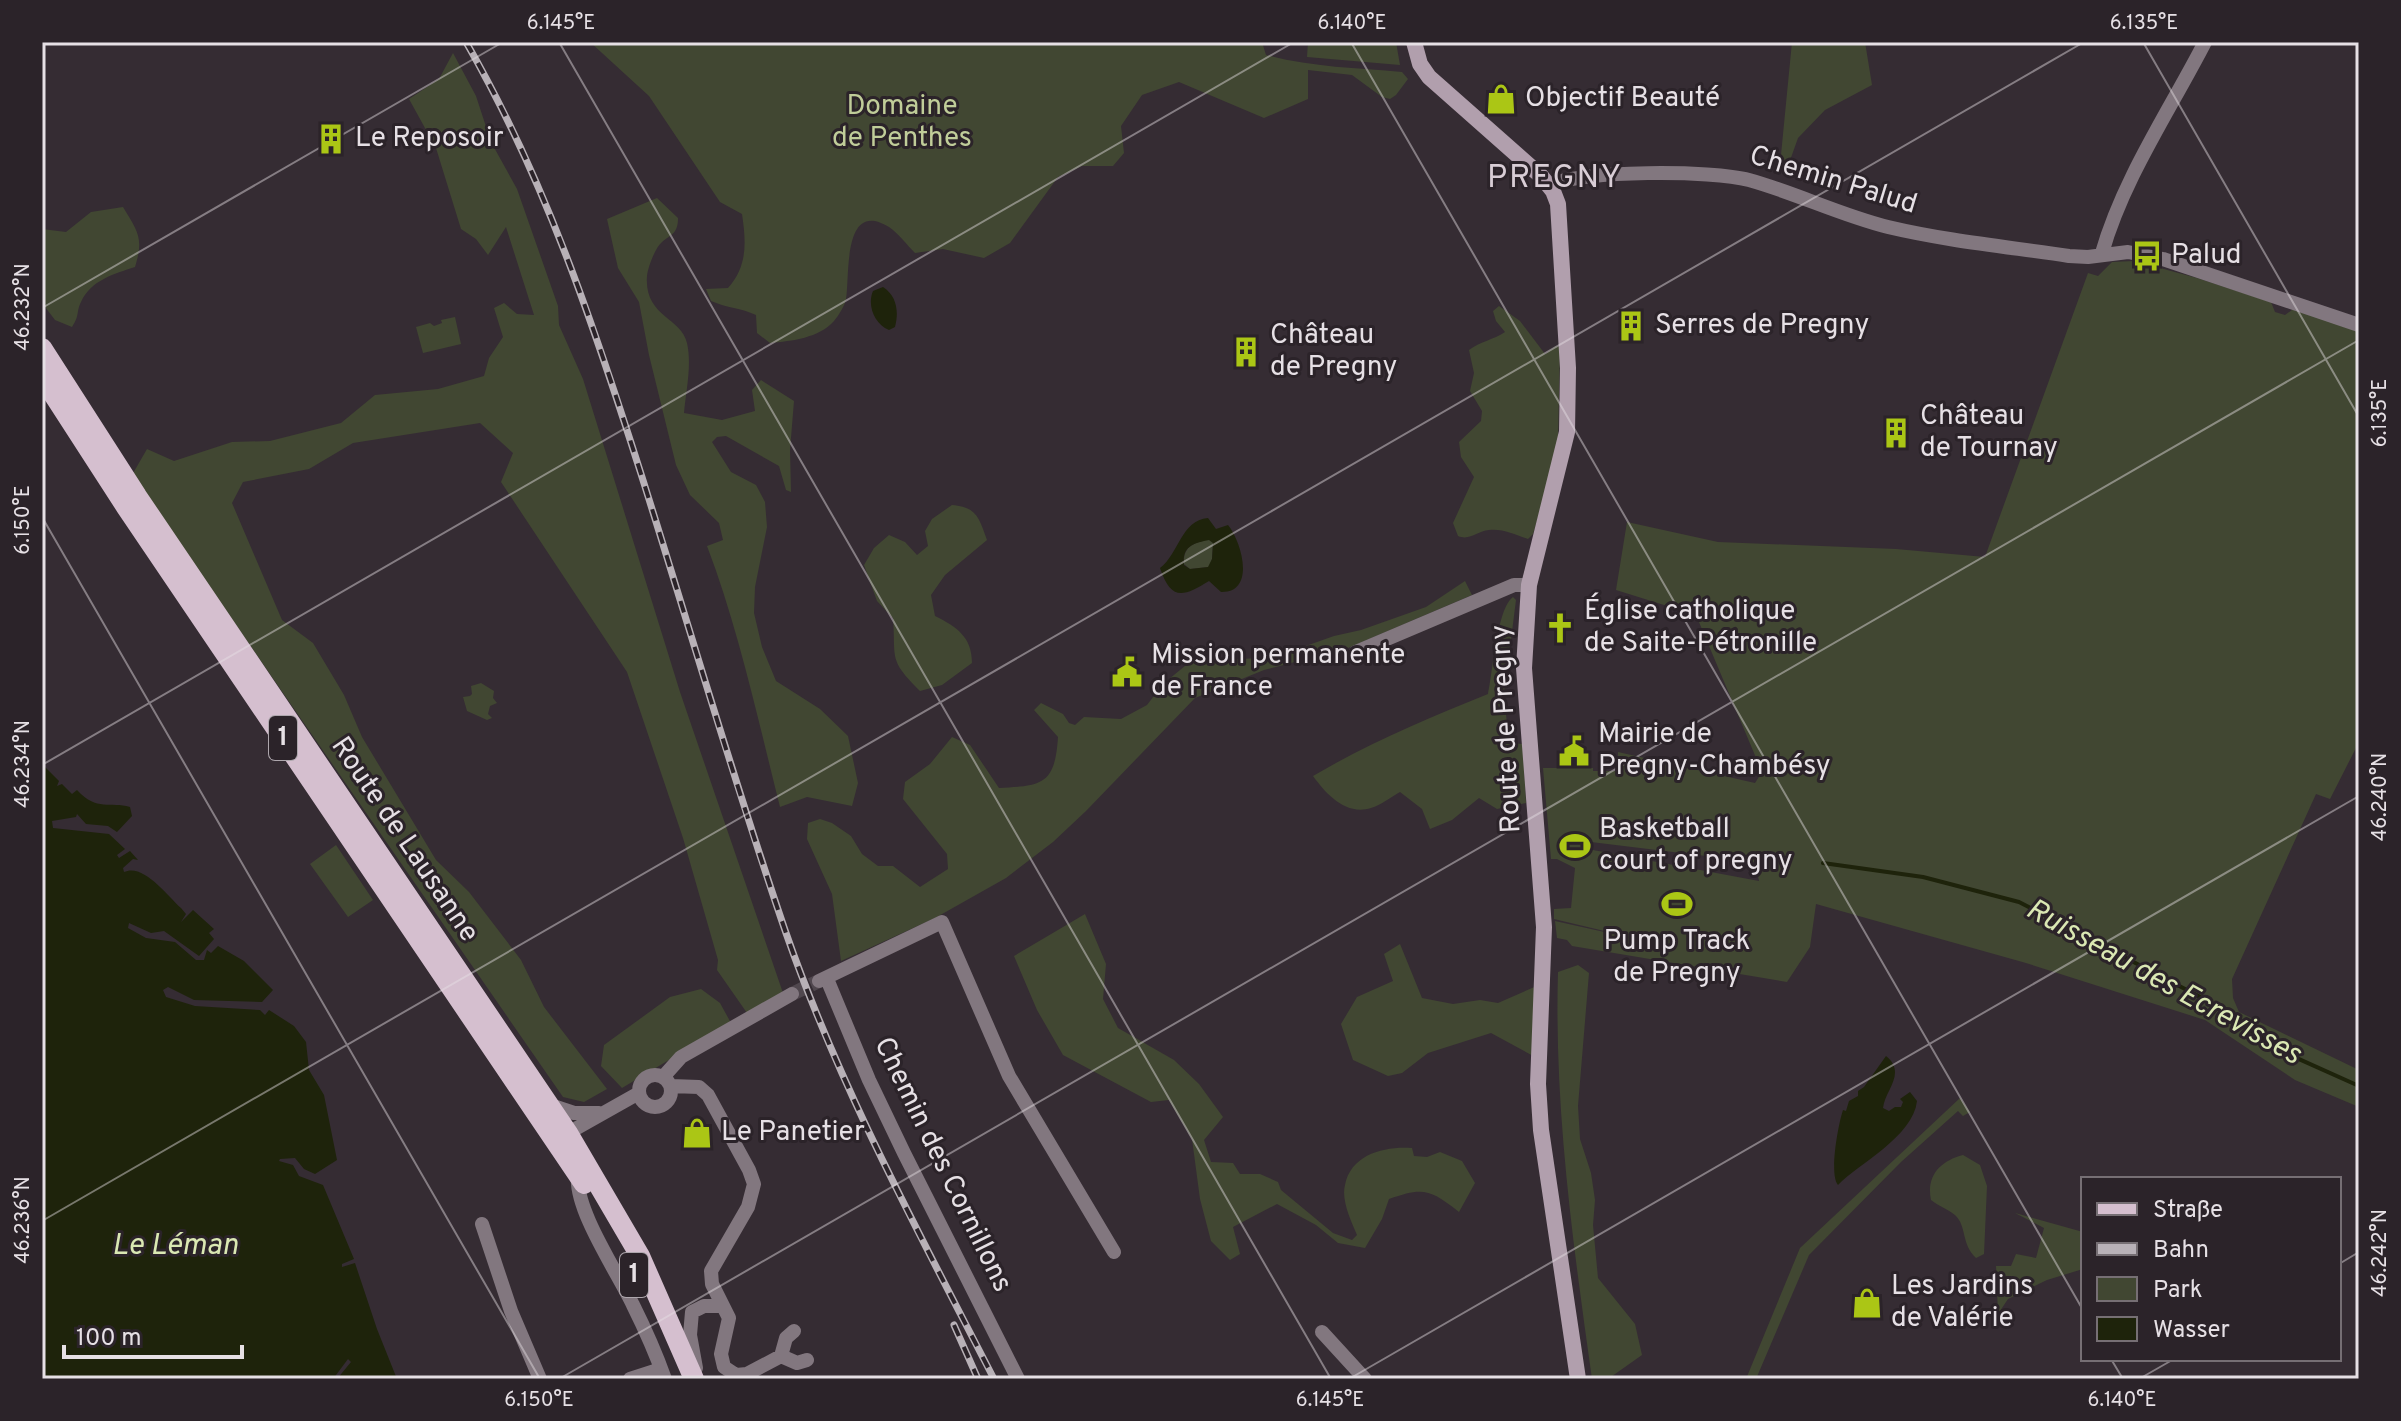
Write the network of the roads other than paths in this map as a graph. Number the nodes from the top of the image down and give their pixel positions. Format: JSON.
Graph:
{"nodes":[{"id":1,"x":1414,"y":42,"type":"edge"},
{"id":2,"x":2205,"y":42,"type":"edge"},
{"id":3,"x":1549,"y":185,"type":"junction"},
{"id":4,"x":2102,"y":253,"type":"junction"},
{"id":5,"x":2359,"y":325,"type":"edge"},
{"id":6,"x":42,"y":348,"type":"edge"},
{"id":7,"x":42,"y":377,"type":"edge"},
{"id":8,"x":1529,"y":585,"type":"junction"},
{"id":9,"x":1356,"y":652,"type":"dead end"},
{"id":10,"x":792,"y":994,"type":"tunnel mouth"},
{"id":11,"x":668,"y":1081,"type":"junction"},
{"id":12,"x":639,"y":1093,"type":"junction"},
{"id":13,"x":550,"y":1105,"type":"junction"},
{"id":14,"x":599,"y":1113,"type":"junction"},
{"id":15,"x":562,"y":1137,"type":"junction"},
{"id":16,"x":578,"y":1175,"type":"junction"},
{"id":17,"x":482,"y":1224,"type":"dead end"},
{"id":18,"x":1114,"y":1252,"type":"dead end"},
{"id":19,"x":721,"y":1306,"type":"junction"},
{"id":20,"x":794,"y":1331,"type":"dead end"},
{"id":21,"x":1322,"y":1332,"type":"dead end"},
{"id":22,"x":781,"y":1356,"type":"junction"},
{"id":23,"x":807,"y":1360,"type":"dead end"},
{"id":24,"x":663,"y":1374,"type":"edge"},
{"id":25,"x":540,"y":1379,"type":"edge"},
{"id":26,"x":630,"y":1379,"type":"edge"},
{"id":27,"x":680,"y":1379,"type":"edge"},
{"id":28,"x":696,"y":1379,"type":"edge"},
{"id":29,"x":1018,"y":1379,"type":"edge"},
{"id":30,"x":1365,"y":1379,"type":"edge"},
{"id":31,"x":1578,"y":1379,"type":"edge"}],
"edges":[{"from":1,"to":3,"type":"street"},
{"from":2,"to":4,"type":"street"},
{"from":3,"to":4,"type":"street","name":"Chemin Palud"},
{"from":3,"to":8,"type":"street","name":"Route de Pregny"},
{"from":4,"to":5,"type":"street","name":"Chemin Palud"},
{"from":6,"to":13,"type":"main road","name":"Route de Lausanne","number":"1"},
{"from":7,"to":15,"type":"main road","name":"Route de Lausanne","number":"1"},
{"from":8,"to":9,"type":"street"},
{"from":8,"to":31,"type":"street","name":"Route de Pregny"},
{"from":10,"to":11,"type":"street"},
{"from":11,"to":12,"type":"street"},
{"from":11,"to":12,"type":"street"},
{"from":11,"to":19,"type":"street"},
{"from":12,"to":14,"type":"street"},
{"from":13,"to":14,"type":"street"},
{"from":13,"to":15,"type":"main road","name":"Route de Lausanne","number":"1"},
{"from":14,"to":15,"type":"street"},
{"from":15,"to":16,"type":"main road","name":"Route de Lausanne","number":"1"},
{"from":15,"to":28,"type":"main road","name":"Route de Lausanne","number":"1"},
{"from":16,"to":24,"type":"street","name":"Route de Lausanne"},
{"from":16,"to":27,"type":"main road","name":"Route de Lausanne","number":"1"},
{"from":17,"to":25,"type":"street"},
{"from":18,"to":29,"type":"street","name":"Chemin des Cornillons"},
{"from":19,"to":22,"type":"street"},
{"from":19,"to":28,"type":"street"},
{"from":20,"to":22,"type":"street"},
{"from":21,"to":30,"type":"street"},
{"from":22,"to":23,"type":"street"},
{"from":24,"to":26,"type":"street"}]}
